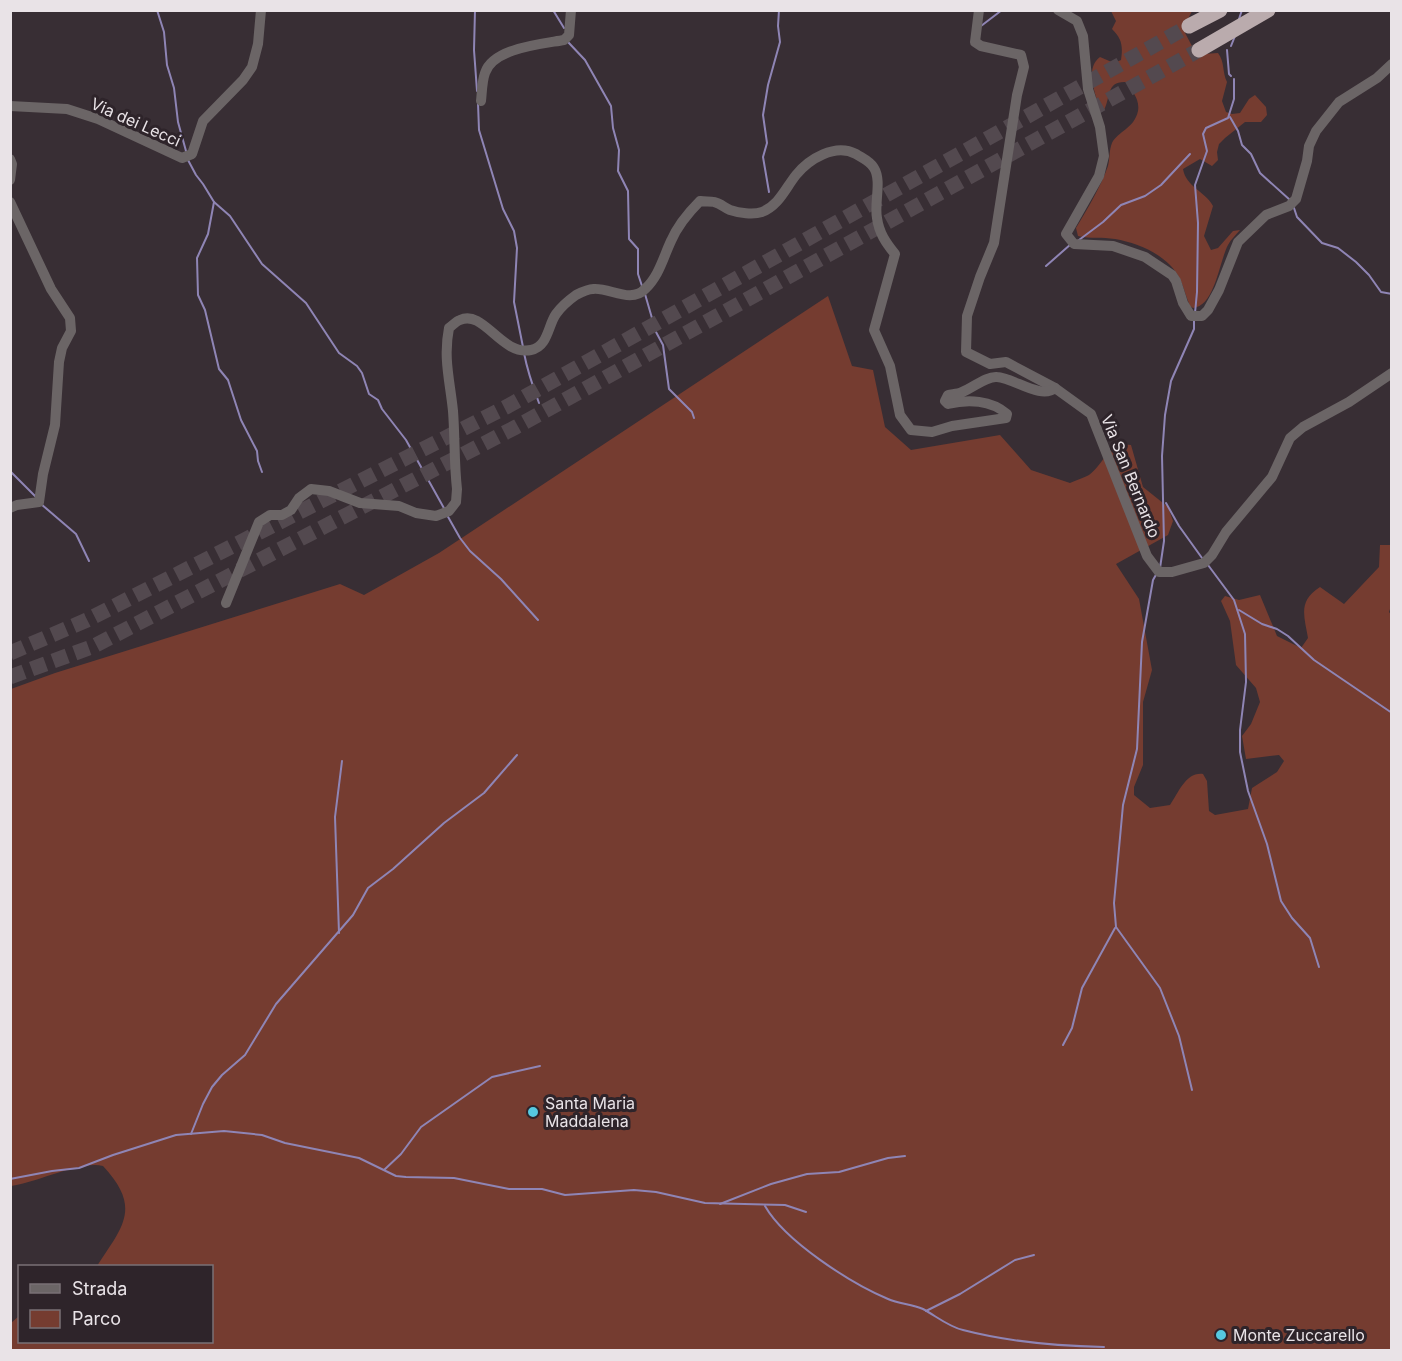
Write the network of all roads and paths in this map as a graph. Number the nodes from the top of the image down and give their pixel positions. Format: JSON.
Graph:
{"nodes":[{"id":1,"x":261,"y":10,"type":"edge"},
{"id":2,"x":571,"y":10,"type":"edge"},
{"id":3,"x":979,"y":10,"type":"edge"},
{"id":4,"x":1058,"y":10,"type":"edge"},
{"id":5,"x":1220,"y":10,"type":"edge"},
{"id":6,"x":1268,"y":10,"type":"edge"},
{"id":7,"x":1189,"y":26,"type":"tunnel mouth"},
{"id":8,"x":1199,"y":50,"type":"tunnel mouth"},
{"id":9,"x":1392,"y":64,"type":"edge"},
{"id":10,"x":481,"y":101,"type":"dead end"},
{"id":11,"x":10,"y":106,"type":"edge"},
{"id":12,"x":10,"y":159,"type":"edge"},
{"id":13,"x":10,"y":180,"type":"edge"},
{"id":14,"x":10,"y":202,"type":"edge"},
{"id":15,"x":1392,"y":373,"type":"edge"},
{"id":16,"x":1055,"y":388,"type":"junction"},
{"id":17,"x":10,"y":508,"type":"edge"},
{"id":18,"x":226,"y":603,"type":"dead end"}],
"edges":[{"from":1,"to":11,"type":"street","name":"Via dei Lecci"},
{"from":2,"to":10,"type":"street"},
{"from":3,"to":16,"type":"street","name":"Via San Bernardo"},
{"from":4,"to":9,"type":"street"},
{"from":5,"to":7,"type":"highway"},
{"from":6,"to":8,"type":"highway"},
{"from":12,"to":13,"type":"street"},
{"from":14,"to":17,"type":"street"},
{"from":15,"to":16,"type":"street","name":"Via San Bernardo"},
{"from":16,"to":18,"type":"street"}]}
